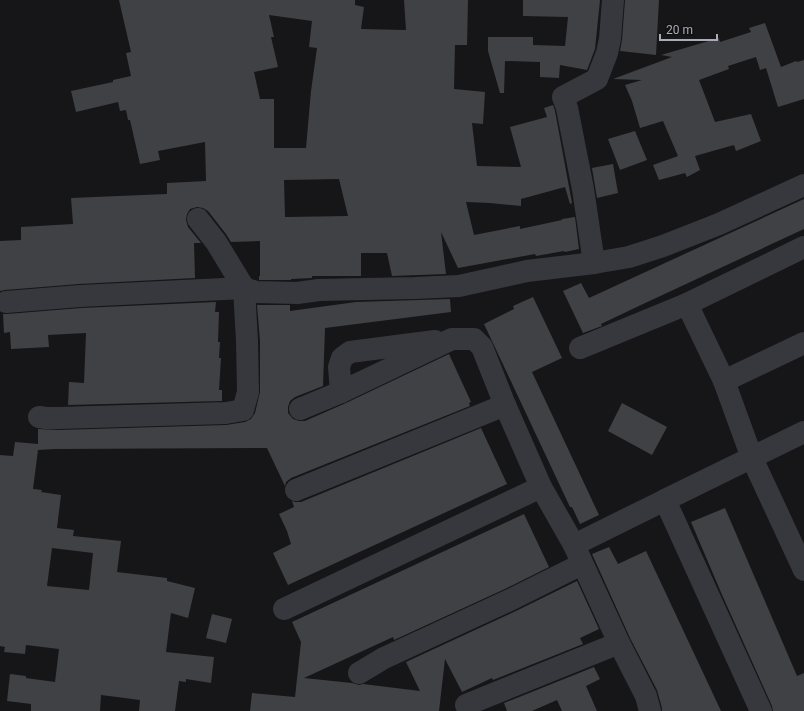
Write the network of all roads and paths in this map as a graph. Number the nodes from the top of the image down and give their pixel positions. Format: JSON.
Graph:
{"nodes":[{"id":1,"x":613,"y":0,"type":"edge"},
{"id":2,"x":804,"y":185,"type":"edge"},
{"id":3,"x":198,"y":219,"type":"dead end"},
{"id":4,"x":804,"y":247,"type":"edge"},
{"id":5,"x":594,"y":263,"type":"junction"},
{"id":6,"x":244,"y":288,"type":"junction"},
{"id":7,"x":6,"y":302,"type":"dead end"},
{"id":8,"x":686,"y":304,"type":"junction"},
{"id":9,"x":452,"y":339,"type":"junction"},
{"id":10,"x":804,"y":343,"type":"edge"},
{"id":11,"x":580,"y":348,"type":"dead end"},
{"id":12,"x":724,"y":381,"type":"junction"},
{"id":13,"x":341,"y":392,"type":"junction"},
{"id":14,"x":505,"y":405,"type":"junction"},
{"id":15,"x":300,"y":409,"type":"dead end"},
{"id":16,"x":39,"y":417,"type":"dead end"},
{"id":17,"x":804,"y":432,"type":"edge"},
{"id":18,"x":752,"y":458,"type":"junction"},
{"id":19,"x":541,"y":487,"type":"junction"},
{"id":20,"x":296,"y":490,"type":"dead end"},
{"id":21,"x":665,"y":500,"type":"junction"},
{"id":22,"x":796,"y":532,"type":"edge"},
{"id":23,"x":578,"y":554,"type":"junction"},
{"id":24,"x":804,"y":570,"type":"edge"},
{"id":25,"x":284,"y":609,"type":"dead end"},
{"id":26,"x":619,"y":643,"type":"junction"},
{"id":27,"x":359,"y":673,"type":"dead end"},
{"id":28,"x":466,"y":705,"type":"dead end"},
{"id":29,"x":650,"y":711,"type":"edge"},
{"id":30,"x":761,"y":711,"type":"edge"}],
"edges":[{"from":1,"to":5,"type":"street"},
{"from":2,"to":5,"type":"street"},
{"from":3,"to":6,"type":"street"},
{"from":4,"to":8,"type":"street"},
{"from":5,"to":6,"type":"street"},
{"from":6,"to":7,"type":"street"},
{"from":6,"to":16,"type":"street"},
{"from":8,"to":11,"type":"street"},
{"from":8,"to":12,"type":"street"},
{"from":9,"to":13,"type":"street"},
{"from":9,"to":13,"type":"street"},
{"from":9,"to":14,"type":"street"},
{"from":10,"to":12,"type":"street"},
{"from":12,"to":18,"type":"street"},
{"from":13,"to":15,"type":"street"},
{"from":14,"to":19,"type":"street"},
{"from":14,"to":20,"type":"street"},
{"from":17,"to":18,"type":"street"},
{"from":18,"to":21,"type":"street"},
{"from":18,"to":22,"type":"street"},
{"from":19,"to":23,"type":"street"},
{"from":19,"to":25,"type":"street"},
{"from":21,"to":23,"type":"street"},
{"from":21,"to":30,"type":"street"},
{"from":22,"to":24,"type":"street"},
{"from":23,"to":26,"type":"street"},
{"from":23,"to":27,"type":"street"},
{"from":26,"to":28,"type":"street"},
{"from":26,"to":29,"type":"street"}]}
